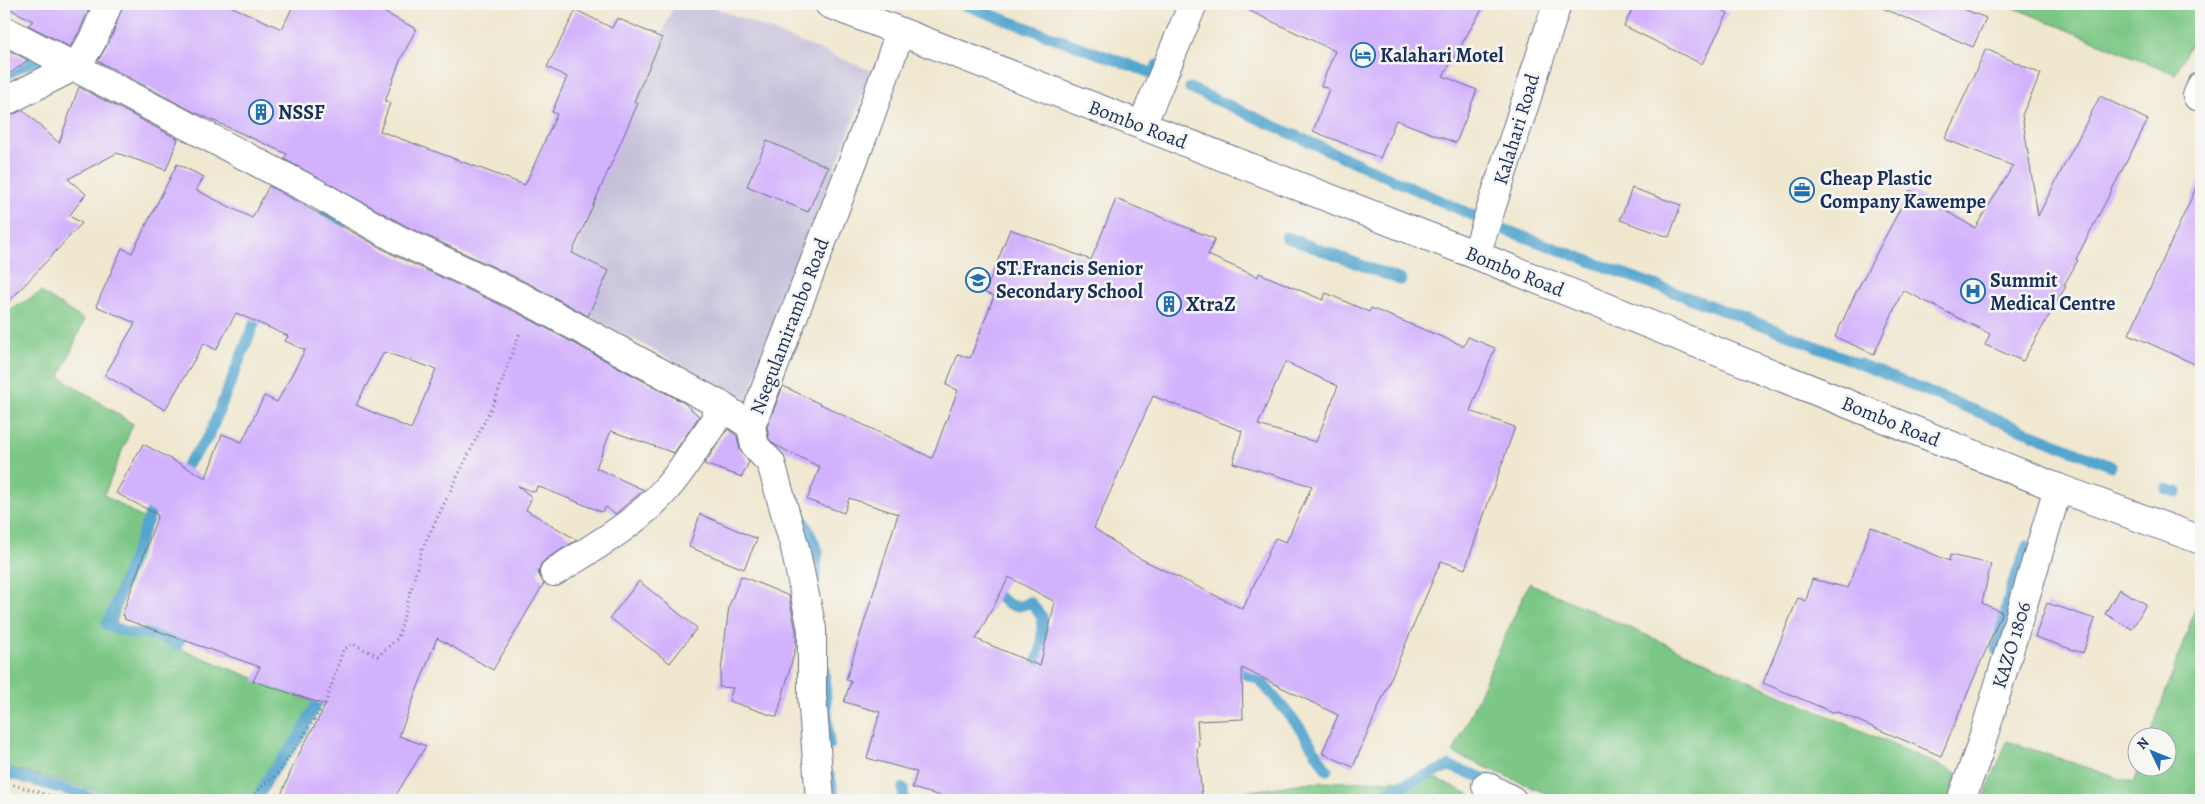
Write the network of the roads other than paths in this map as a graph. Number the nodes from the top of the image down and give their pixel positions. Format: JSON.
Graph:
{"nodes":[{"id":1,"x":108,"y":4,"type":"edge"},
{"id":2,"x":829,"y":4,"type":"edge"},
{"id":3,"x":1193,"y":4,"type":"edge"},
{"id":4,"x":1557,"y":4,"type":"edge"},
{"id":5,"x":4,"y":30,"type":"edge"},
{"id":6,"x":900,"y":32,"type":"junction"},
{"id":7,"x":73,"y":67,"type":"junction"},
{"id":8,"x":2201,"y":86,"type":"edge"},
{"id":9,"x":2201,"y":97,"type":"edge"},
{"id":10,"x":4,"y":102,"type":"edge"},
{"id":11,"x":1142,"y":125,"type":"junction"},
{"id":12,"x":1476,"y":255,"type":"junction"},
{"id":13,"x":720,"y":405,"type":"junction"},
{"id":14,"x":751,"y":426,"type":"junction"},
{"id":15,"x":2058,"y":488,"type":"junction"},
{"id":16,"x":2201,"y":540,"type":"edge"},
{"id":17,"x":554,"y":572,"type":"dead end"},
{"id":18,"x":1486,"y":786,"type":"dead end"},
{"id":19,"x":820,"y":800,"type":"edge"},
{"id":20,"x":1512,"y":800,"type":"edge"},
{"id":21,"x":1961,"y":800,"type":"edge"}],
"edges":[{"from":1,"to":7,"type":"street"},
{"from":2,"to":6,"type":"street","name":"Bombo Road"},
{"from":3,"to":11,"type":"street"},
{"from":4,"to":12,"type":"street","name":"Kalahari Road"},
{"from":5,"to":7,"type":"street"},
{"from":6,"to":11,"type":"street","name":"Bombo Road"},
{"from":6,"to":14,"type":"street","name":"Nsegulamirambo Road"},
{"from":7,"to":10,"type":"street"},
{"from":7,"to":13,"type":"street"},
{"from":8,"to":9,"type":"street"},
{"from":11,"to":12,"type":"street","name":"Bombo Road"},
{"from":12,"to":15,"type":"street","name":"Bombo Road"},
{"from":13,"to":14,"type":"street"},
{"from":13,"to":17,"type":"street"},
{"from":14,"to":19,"type":"street","name":"Nsegulamirambo Road"},
{"from":15,"to":16,"type":"street","name":"Bombo Road"},
{"from":15,"to":21,"type":"street","name":"KAZO 1806"},
{"from":18,"to":20,"type":"street"}]}
